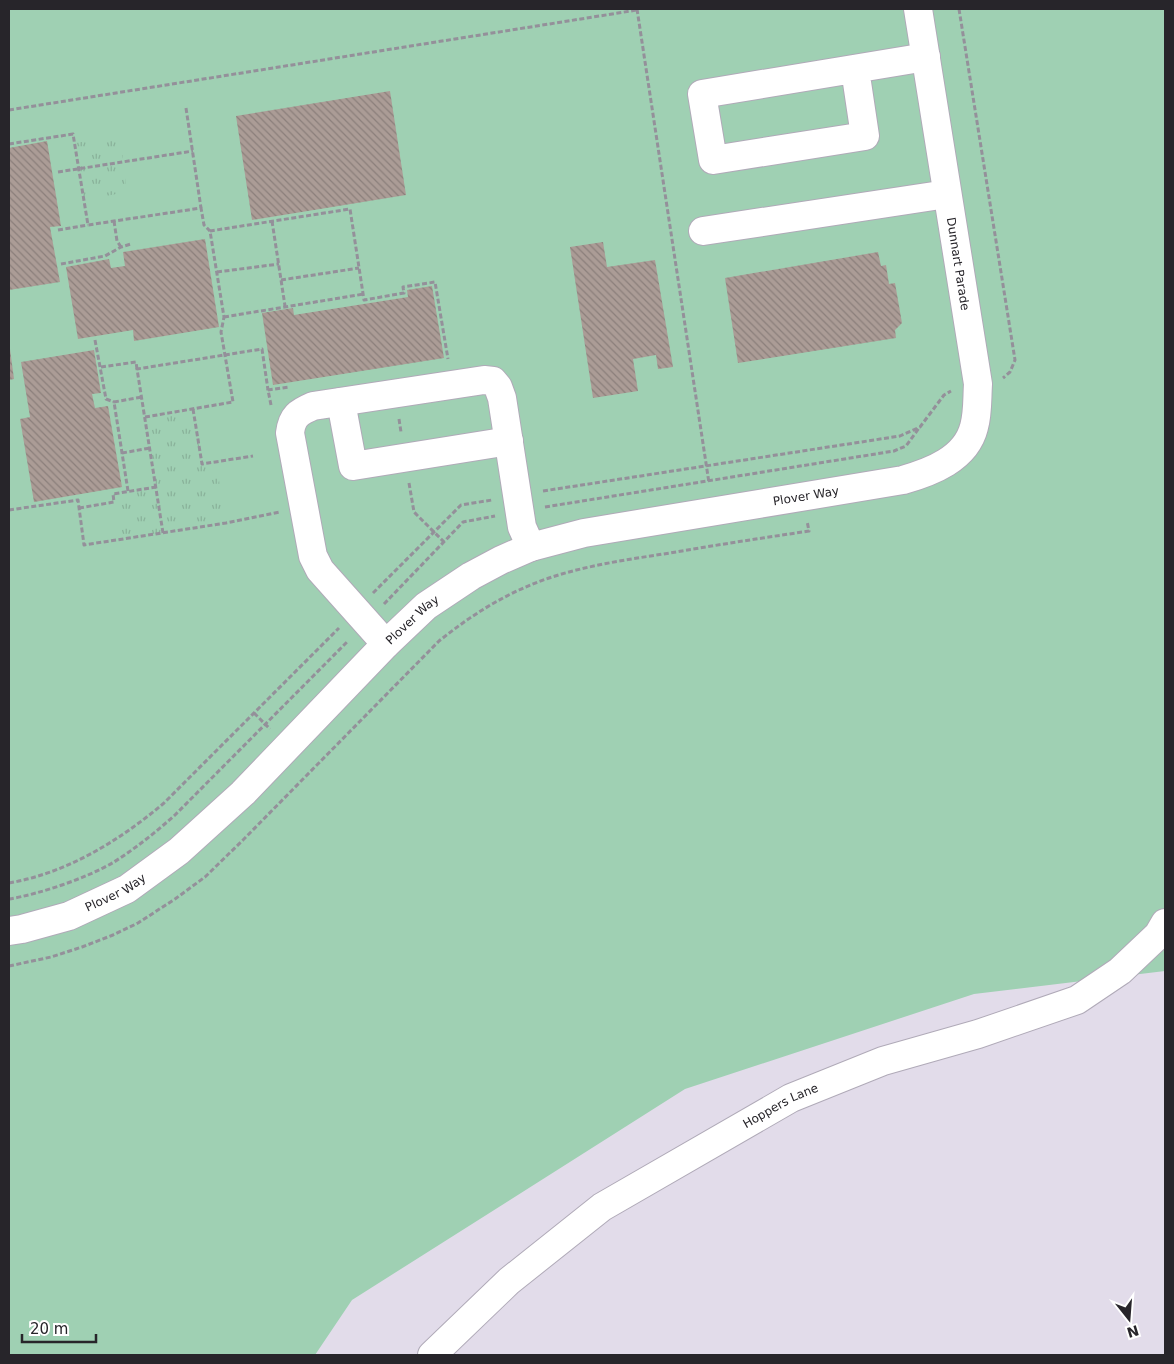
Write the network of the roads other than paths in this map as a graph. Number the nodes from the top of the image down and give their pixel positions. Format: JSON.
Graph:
{"nodes":[{"id":1,"x":918,"y":9,"type":"edge"},
{"id":2,"x":926,"y":58,"type":"junction"},
{"id":3,"x":854,"y":69,"type":"junction"},
{"id":4,"x":947,"y":194,"type":"junction"},
{"id":5,"x":703,"y":231,"type":"dead end"},
{"id":6,"x":342,"y":402,"type":"junction"},
{"id":7,"x":509,"y":441,"type":"junction"},
{"id":8,"x":903,"y":480,"type":"joint"},
{"id":9,"x":531,"y":547,"type":"junction"},
{"id":10,"x":386,"y":644,"type":"junction"},
{"id":11,"x":1165,"y":923,"type":"edge"},
{"id":12,"x":9,"y":931,"type":"edge"},
{"id":13,"x":432,"y":1355,"type":"edge"}],
"edges":[{"from":1,"to":2,"type":"street","name":"Dunnart Parade"},
{"from":2,"to":3,"type":"street"},
{"from":2,"to":4,"type":"street","name":"Dunnart Parade"},
{"from":3,"to":3,"type":"street"},
{"from":4,"to":5,"type":"street"},
{"from":4,"to":8,"type":"street","name":"Dunnart Parade"},
{"from":6,"to":7,"type":"street"},
{"from":6,"to":7,"type":"street"},
{"from":6,"to":10,"type":"street"},
{"from":7,"to":9,"type":"street"},
{"from":8,"to":9,"type":"street","name":"Plover Way"},
{"from":9,"to":10,"type":"street","name":"Plover Way"},
{"from":10,"to":12,"type":"street","name":"Plover Way"},
{"from":11,"to":13,"type":"street","name":"Hoppers Lane"}]}
